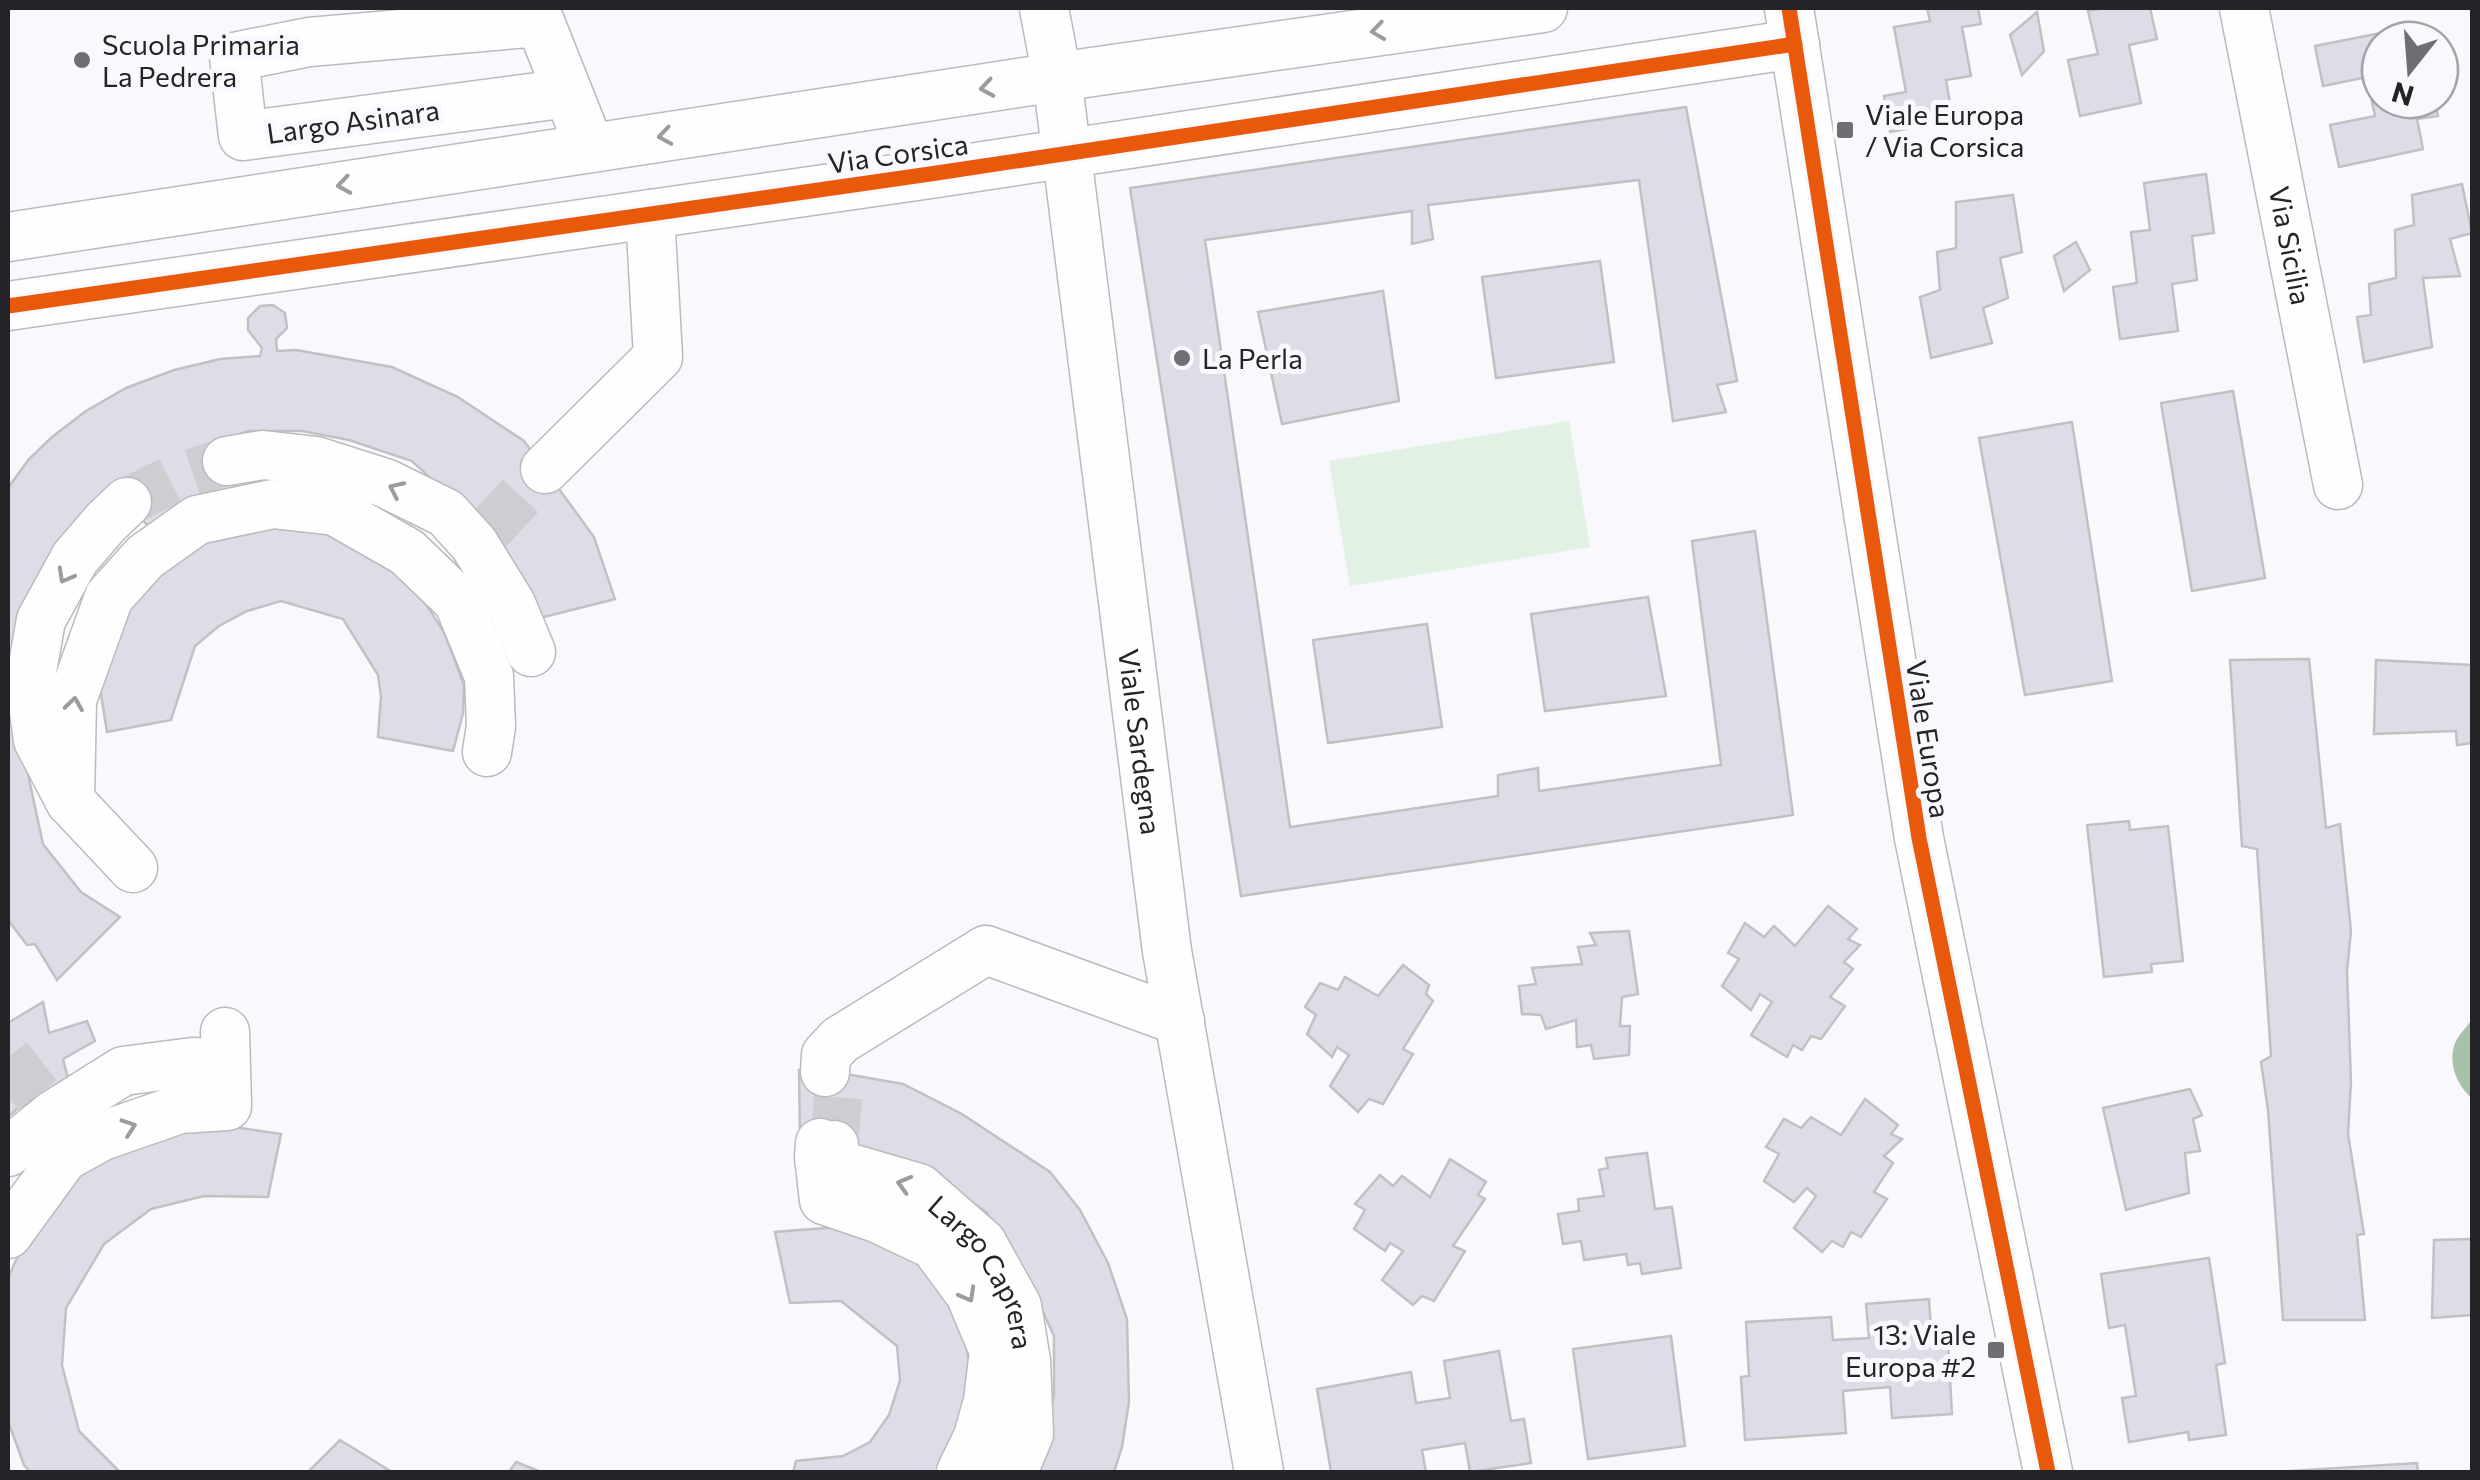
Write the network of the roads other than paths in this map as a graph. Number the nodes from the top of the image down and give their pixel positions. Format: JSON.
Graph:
{"nodes":[{"id":1,"x":1044,"y":8,"type":"edge"},
{"id":2,"x":1543,"y":8,"type":"edge"},
{"id":3,"x":2244,"y":8,"type":"edge"},
{"id":4,"x":1792,"y":26,"type":"edge"},
{"id":5,"x":1057,"y":77,"type":"junction"},
{"id":6,"x":568,"y":92,"type":"junction"},
{"id":7,"x":590,"y":148,"type":"junction"},
{"id":8,"x":1067,"y":154,"type":"junction"},
{"id":9,"x":650,"y":214,"type":"junction"},
{"id":10,"x":8,"y":237,"type":"edge"},
{"id":11,"x":8,"y":306,"type":"edge"},
{"id":12,"x":228,"y":461,"type":"tunnel mouth"},
{"id":13,"x":545,"y":470,"type":"tunnel mouth"},
{"id":14,"x":2338,"y":485,"type":"dead end"},
{"id":15,"x":127,"y":502,"type":"tunnel mouth"},
{"id":16,"x":481,"y":538,"type":"junction"},
{"id":17,"x":435,"y":579,"type":"junction"},
{"id":18,"x":531,"y":652,"type":"dead end"},
{"id":19,"x":487,"y":752,"type":"dead end"},
{"id":20,"x":70,"y":802,"type":"junction"},
{"id":21,"x":133,"y":868,"type":"dead end"},
{"id":22,"x":1180,"y":1021,"type":"junction"},
{"id":23,"x":835,"y":1062,"type":"dead end"},
{"id":24,"x":226,"y":1067,"type":"dead end"},
{"id":25,"x":56,"y":1120,"type":"junction"},
{"id":26,"x":8,"y":1152,"type":"edge"},
{"id":27,"x":8,"y":1234,"type":"edge"},
{"id":28,"x":961,"y":1472,"type":"edge"},
{"id":29,"x":1012,"y":1472,"type":"edge"},
{"id":30,"x":1259,"y":1472,"type":"edge"},
{"id":31,"x":2048,"y":1472,"type":"edge"}],
"edges":[{"from":1,"to":5,"type":"street","name":"Viale Sardegna"},
{"from":2,"to":5,"type":"street","name":"Via Corsica","one_way":true},
{"from":3,"to":14,"type":"street","name":"Via Sicilia"},
{"from":4,"to":8,"type":"street","name":"Via Corsica"},
{"from":4,"to":31,"type":"street","name":"Viale Europa"},
{"from":5,"to":7,"type":"street","name":"Via Corsica","one_way":true},
{"from":5,"to":8,"type":"street","name":"Viale Sardegna"},
{"from":6,"to":6,"type":"street","name":"Largo Asinara"},
{"from":6,"to":7,"type":"street","name":"Largo Asinara"},
{"from":7,"to":10,"type":"street","name":"Via Corsica","one_way":true},
{"from":8,"to":9,"type":"street","name":"Via Corsica"},
{"from":8,"to":22,"type":"street","name":"Viale Sardegna"},
{"from":9,"to":11,"type":"street","name":"Via Corsica"},
{"from":9,"to":13,"type":"street"},
{"from":16,"to":12,"type":"street","one_way":true},
{"from":15,"to":20,"type":"street","one_way":true},
{"from":16,"to":17,"type":"street"},
{"from":16,"to":18,"type":"street"},
{"from":17,"to":19,"type":"street"},
{"from":20,"to":17,"type":"street","one_way":true},
{"from":20,"to":21,"type":"street"},
{"from":22,"to":23,"type":"street"},
{"from":22,"to":30,"type":"street","name":"Viale Sardegna"},
{"from":24,"to":25,"type":"street"},
{"from":25,"to":26,"type":"street"},
{"from":25,"to":27,"type":"street"},
{"from":29,"to":28,"type":"street","name":"Largo Caprera","one_way":true}]}
